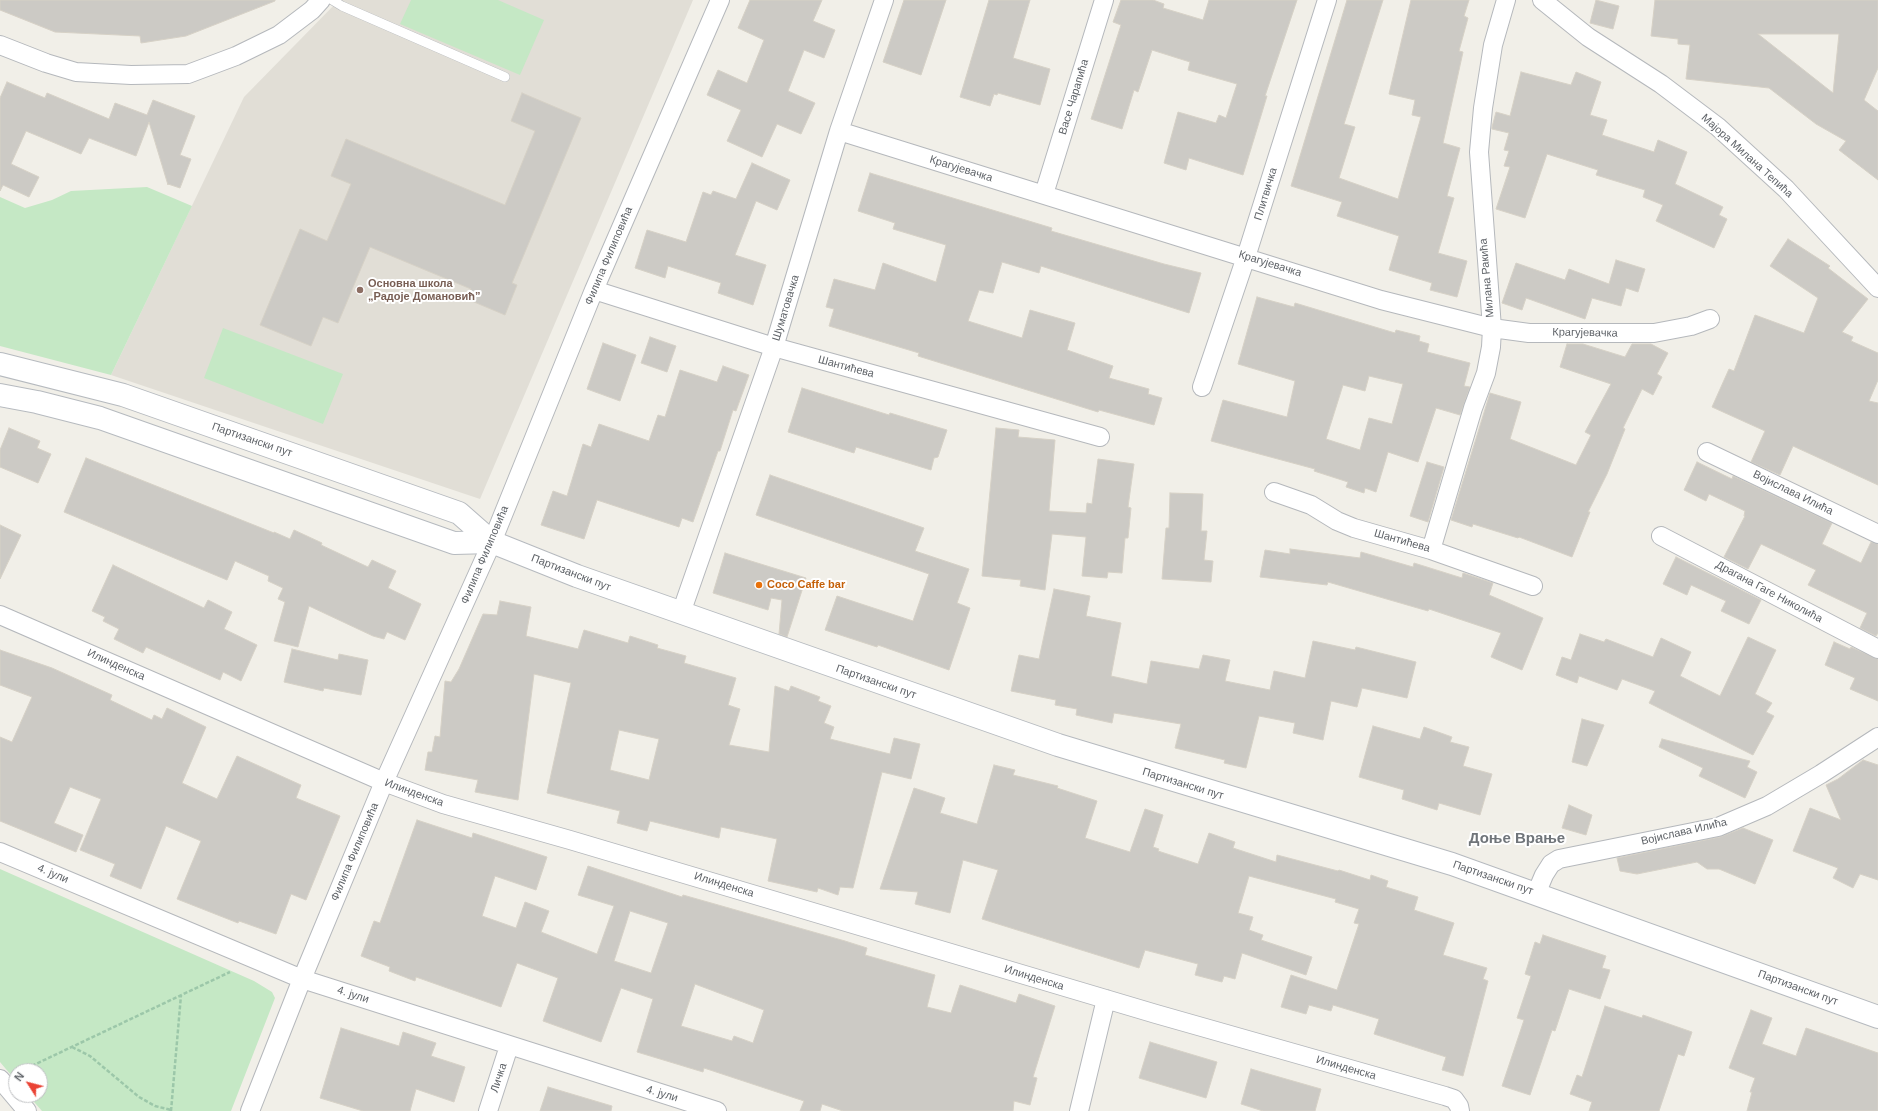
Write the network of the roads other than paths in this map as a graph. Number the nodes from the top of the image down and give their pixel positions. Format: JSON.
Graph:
{"nodes":[{"id":1,"x":322,"y":0,"type":"edge"},
{"id":2,"x":332,"y":0,"type":"edge"},
{"id":3,"x":720,"y":0,"type":"edge"},
{"id":4,"x":884,"y":0,"type":"edge"},
{"id":5,"x":1104,"y":0,"type":"edge"},
{"id":6,"x":1327,"y":0,"type":"edge"},
{"id":7,"x":1506,"y":0,"type":"edge"},
{"id":8,"x":1542,"y":0,"type":"edge"},
{"id":9,"x":0,"y":45,"type":"edge"},
{"id":10,"x":506,"y":77,"type":"dead end"},
{"id":11,"x":839,"y":131,"type":"junction"},
{"id":12,"x":1044,"y":194,"type":"junction"},
{"id":13,"x":1246,"y":257,"type":"junction"},
{"id":14,"x":1878,"y":288,"type":"edge"},
{"id":15,"x":594,"y":290,"type":"junction"},
{"id":16,"x":1710,"y":319,"type":"dead end"},
{"id":17,"x":1492,"y":328,"type":"junction"},
{"id":18,"x":774,"y":348,"type":"junction"},
{"id":19,"x":0,"y":364,"type":"edge"},
{"id":20,"x":1202,"y":387,"type":"dead end"},
{"id":21,"x":0,"y":395,"type":"edge"},
{"id":22,"x":1100,"y":437,"type":"dead end"},
{"id":23,"x":1707,"y":452,"type":"dead end"},
{"id":24,"x":1274,"y":492,"type":"dead end"},
{"id":25,"x":1878,"y":534,"type":"edge"},
{"id":26,"x":1661,"y":536,"type":"dead end"},
{"id":27,"x":492,"y":542,"type":"junction"},
{"id":28,"x":1430,"y":550,"type":"junction"},
{"id":29,"x":1533,"y":586,"type":"dead end"},
{"id":30,"x":681,"y":613,"type":"junction"},
{"id":31,"x":0,"y":615,"type":"edge"},
{"id":32,"x":1878,"y":649,"type":"edge"},
{"id":33,"x":1878,"y":737,"type":"edge"},
{"id":34,"x":384,"y":782,"type":"junction"},
{"id":35,"x":0,"y":852,"type":"edge"},
{"id":36,"x":1536,"y":894,"type":"junction"},
{"id":37,"x":302,"y":979,"type":"junction"},
{"id":38,"x":1106,"y":999,"type":"junction"},
{"id":39,"x":1878,"y":1017,"type":"edge"},
{"id":40,"x":509,"y":1046,"type":"junction"},
{"id":41,"x":0,"y":1079,"type":"edge"},
{"id":42,"x":27,"y":1111,"type":"edge"},
{"id":43,"x":250,"y":1111,"type":"edge"},
{"id":44,"x":488,"y":1111,"type":"edge"},
{"id":45,"x":717,"y":1111,"type":"edge"},
{"id":46,"x":1079,"y":1111,"type":"edge"},
{"id":47,"x":1460,"y":1111,"type":"edge"}],
"edges":[{"from":1,"to":9,"type":"street"},
{"from":2,"to":10,"type":"lane"},
{"from":3,"to":15,"type":"street","name":"Филипа Филиповића"},
{"from":4,"to":11,"type":"street","name":"Шуматовачка"},
{"from":5,"to":12,"type":"street","name":"Васе Чарапића"},
{"from":6,"to":13,"type":"street","name":"Плитвичка"},
{"from":7,"to":17,"type":"street","name":"Милана Ракића"},
{"from":8,"to":14,"type":"street","name":"Мајора Милана Тепића"},
{"from":11,"to":12,"type":"street","name":"Крагујевачка"},
{"from":11,"to":18,"type":"street","name":"Шуматовачка"},
{"from":12,"to":13,"type":"street","name":"Крагујевачка"},
{"from":13,"to":17,"type":"street","name":"Крагујевачка"},
{"from":13,"to":20,"type":"street","name":"Плитвичка"},
{"from":15,"to":18,"type":"street","name":"Шантићева"},
{"from":15,"to":27,"type":"street","name":"Филипа Филиповића"},
{"from":16,"to":17,"type":"street","name":"Крагујевачка"},
{"from":17,"to":28,"type":"street","name":"Милана Ракића"},
{"from":18,"to":22,"type":"street","name":"Шантићева"},
{"from":18,"to":30,"type":"street","name":"Шуматовачка"},
{"from":19,"to":27,"type":"main road","name":"Партизански пут"},
{"from":21,"to":27,"type":"main road","name":"Партизански пут"},
{"from":23,"to":25,"type":"street","name":"Војислава Илића"},
{"from":24,"to":28,"type":"street","name":"Шантићева"},
{"from":26,"to":32,"type":"street","name":"Драгана Гаге Николића"},
{"from":27,"to":30,"type":"main road","name":"Партизански пут"},
{"from":27,"to":34,"type":"street","name":"Филипа Филиповића"},
{"from":28,"to":29,"type":"street","name":"Шантићева"},
{"from":30,"to":36,"type":"main road","name":"Партизански пут"},
{"from":31,"to":34,"type":"street","name":"Илинденска"},
{"from":33,"to":36,"type":"street","name":"Војислава Илића"},
{"from":34,"to":37,"type":"street","name":"Филипа Филиповића"},
{"from":34,"to":38,"type":"street","name":"Илинденска"},
{"from":35,"to":37,"type":"street","name":"4. јули"},
{"from":36,"to":39,"type":"main road","name":"Партизански пут"},
{"from":37,"to":40,"type":"street","name":"4. јули"},
{"from":37,"to":43,"type":"street","name":"Филипа Филиповића"},
{"from":38,"to":46,"type":"street"},
{"from":38,"to":47,"type":"street","name":"Илинденска"},
{"from":40,"to":44,"type":"street","name":"Личка"},
{"from":40,"to":45,"type":"street","name":"4. јули"},
{"from":41,"to":42,"type":"street"}]}
